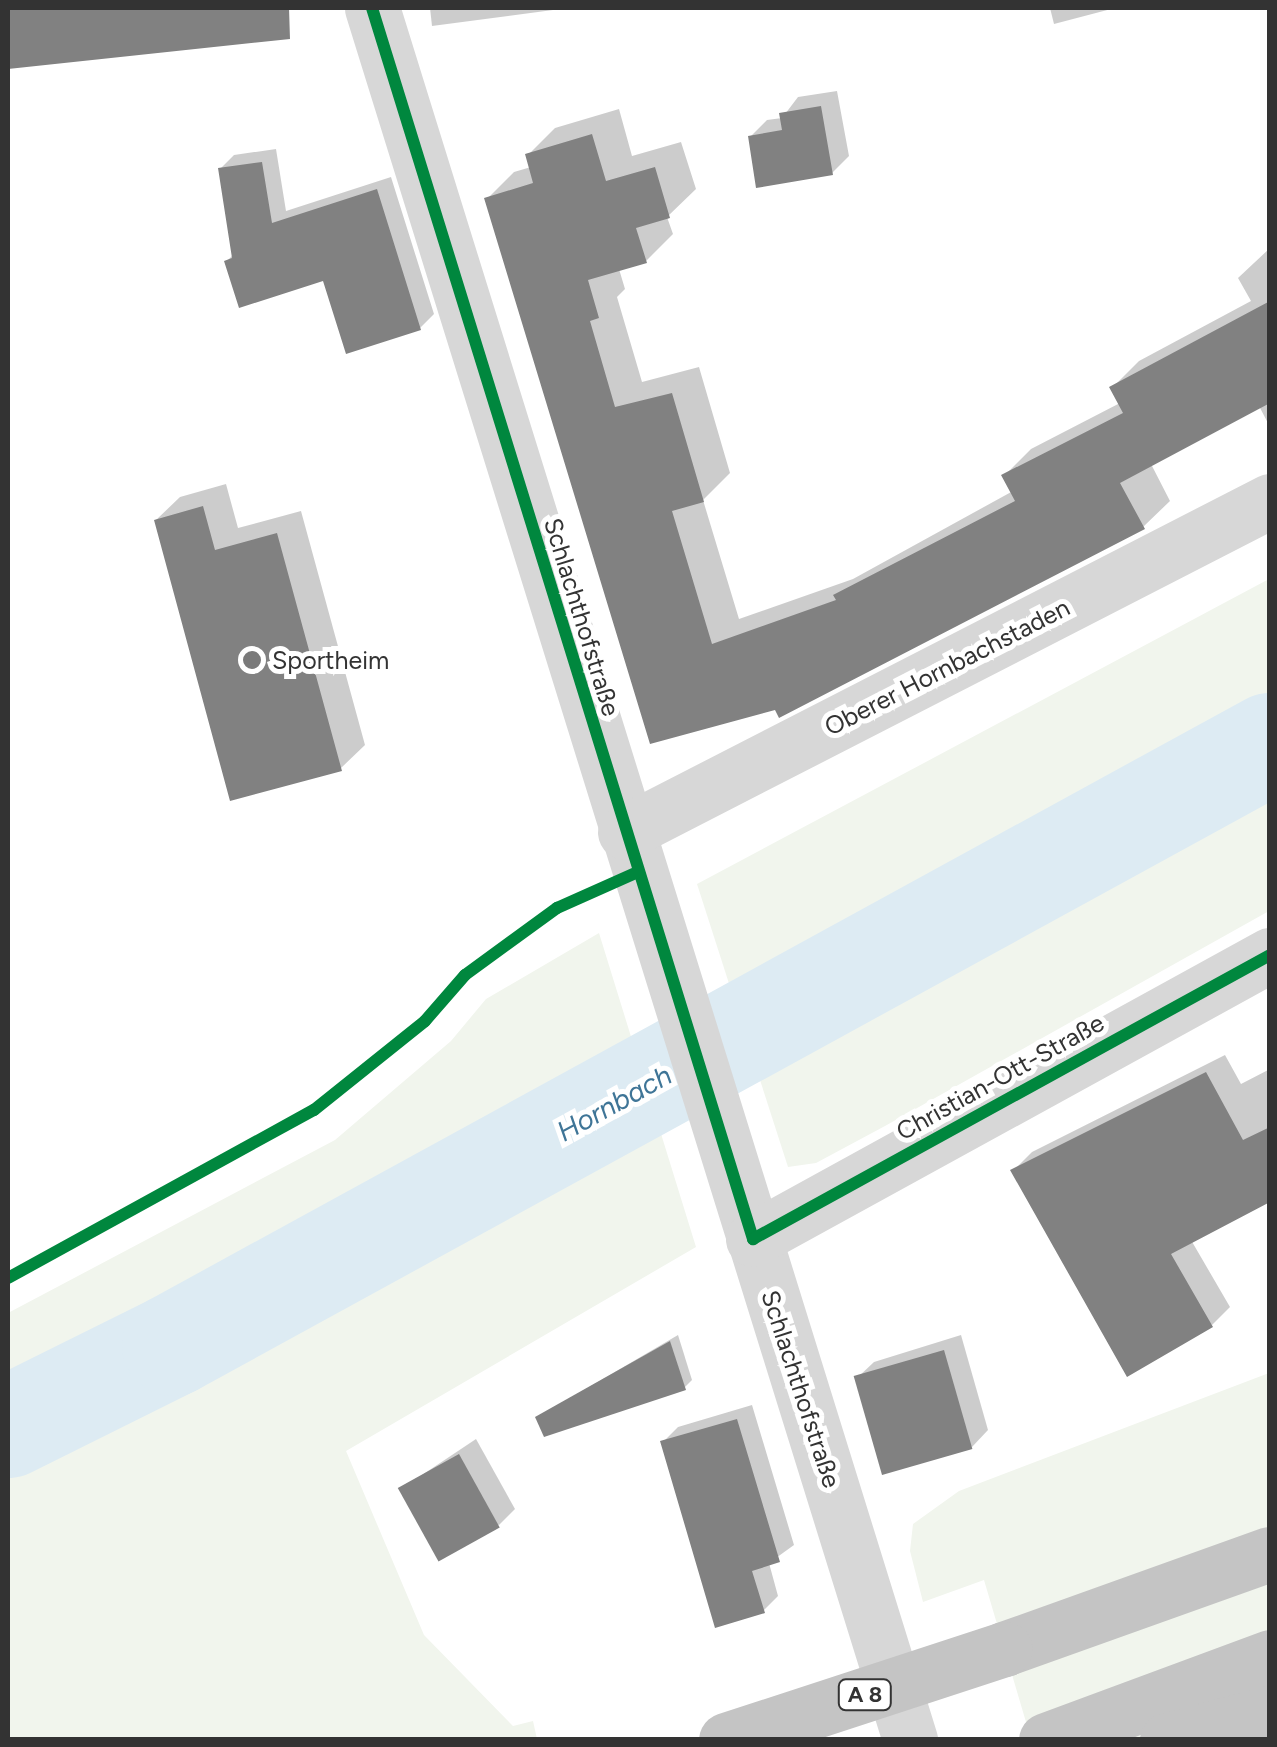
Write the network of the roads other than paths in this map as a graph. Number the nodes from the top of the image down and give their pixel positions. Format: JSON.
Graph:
{"nodes":[{"id":1,"x":372,"y":8,"type":"edge"},
{"id":2,"x":1270,"y":501,"type":"edge"},
{"id":3,"x":626,"y":832,"type":"junction"},
{"id":4,"x":1270,"y":954,"type":"edge"},
{"id":5,"x":746,"y":1214,"type":"junction"},
{"id":6,"x":1270,"y":1554,"type":"edge"},
{"id":7,"x":1270,"y":1657,"type":"edge"},
{"id":8,"x":1270,"y":1714,"type":"edge"},
{"id":9,"x":726,"y":1740,"type":"edge"},
{"id":10,"x":910,"y":1740,"type":"edge"},
{"id":11,"x":1046,"y":1740,"type":"edge"},
{"id":12,"x":1167,"y":1740,"type":"edge"}],
"edges":[{"from":1,"to":3,"type":"street","name":"Schlachthofstraße"},
{"from":2,"to":3,"type":"street","name":"Oberer Hornbachstaden"},
{"from":3,"to":5,"type":"street","name":"Schlachthofstraße"},
{"from":4,"to":5,"type":"street","name":"Christian-Ott-Straße"},
{"from":5,"to":10,"type":"street","name":"Schlachthofstraße"},
{"from":6,"to":9,"type":"highway","number":"A 8","bridge":true},
{"from":7,"to":11,"type":"highway"},
{"from":8,"to":12,"type":"highway"}]}
